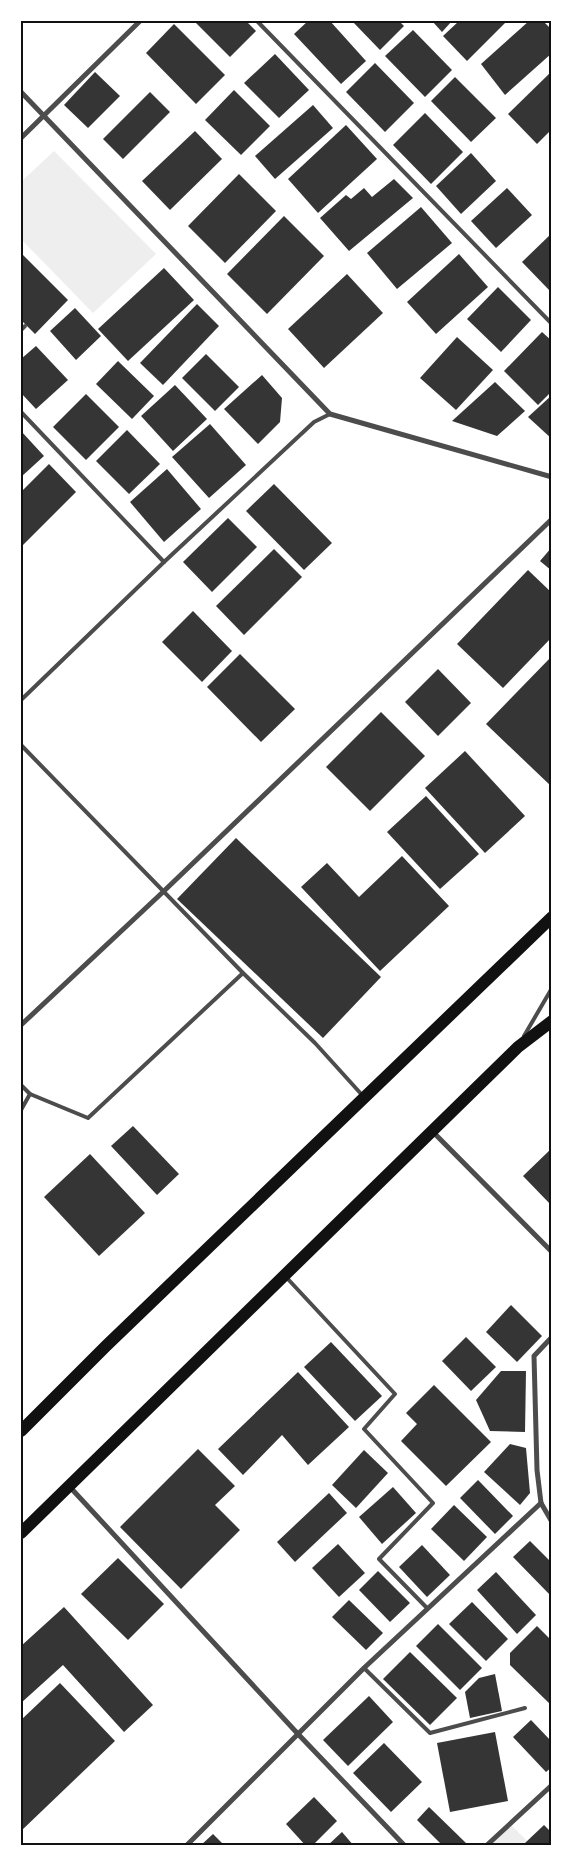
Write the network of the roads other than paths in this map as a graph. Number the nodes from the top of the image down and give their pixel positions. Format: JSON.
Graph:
{"nodes":[{"id":1,"x":140,"y":21,"type":"edge"},
{"id":2,"x":257,"y":21,"type":"edge"},
{"id":3,"x":21,"y":92,"type":"edge"},
{"id":4,"x":44,"y":116,"type":"junction"},
{"id":5,"x":21,"y":138,"type":"edge"},
{"id":6,"x":552,"y":324,"type":"edge"},
{"id":7,"x":25,"y":326,"type":"dead end"},
{"id":8,"x":21,"y":330,"type":"edge"},
{"id":9,"x":21,"y":412,"type":"edge"},
{"id":10,"x":330,"y":414,"type":"junction"},
{"id":11,"x":552,"y":477,"type":"edge"},
{"id":12,"x":552,"y":519,"type":"edge"},
{"id":13,"x":164,"y":562,"type":"junction"},
{"id":14,"x":21,"y":700,"type":"edge"},
{"id":15,"x":21,"y":746,"type":"edge"},
{"id":16,"x":164,"y":890,"type":"junction"},
{"id":17,"x":552,"y":917,"type":"edge"},
{"id":18,"x":243,"y":973,"type":"junction"},
{"id":19,"x":552,"y":988,"type":"edge"},
{"id":20,"x":552,"y":1022,"type":"edge"},
{"id":21,"x":21,"y":1025,"type":"edge"},
{"id":22,"x":518,"y":1047,"type":"junction"},
{"id":23,"x":21,"y":1085,"type":"edge"},
{"id":24,"x":30,"y":1094,"type":"junction"},
{"id":25,"x":363,"y":1096,"type":"junction"},
{"id":26,"x":21,"y":1110,"type":"edge"},
{"id":27,"x":433,"y":1132,"type":"junction"},
{"id":28,"x":552,"y":1252,"type":"edge"},
{"id":29,"x":284,"y":1275,"type":"junction"},
{"id":30,"x":552,"y":1337,"type":"edge"},
{"id":31,"x":21,"y":1431,"type":"edge"},
{"id":32,"x":69,"y":1486,"type":"junction"},
{"id":33,"x":541,"y":1503,"type":"junction"},
{"id":34,"x":552,"y":1522,"type":"edge"},
{"id":35,"x":21,"y":1533,"type":"edge"},
{"id":36,"x":427,"y":1608,"type":"junction"},
{"id":37,"x":364,"y":1668,"type":"junction"},
{"id":38,"x":525,"y":1708,"type":"dead end"},
{"id":39,"x":298,"y":1734,"type":"junction"},
{"id":40,"x":552,"y":1784,"type":"edge"},
{"id":41,"x":186,"y":1846,"type":"edge"},
{"id":42,"x":405,"y":1846,"type":"edge"},
{"id":43,"x":486,"y":1846,"type":"edge"}],
"edges":[{"from":1,"to":4,"type":"street"},
{"from":2,"to":6,"type":"lane"},
{"from":3,"to":4,"type":"street"},
{"from":4,"to":5,"type":"street"},
{"from":4,"to":10,"type":"street"},
{"from":7,"to":8,"type":"lane"},
{"from":9,"to":13,"type":"lane"},
{"from":10,"to":11,"type":"street"},
{"from":10,"to":13,"type":"lane"},
{"from":12,"to":16,"type":"street"},
{"from":13,"to":14,"type":"lane"},
{"from":15,"to":16,"type":"lane"},
{"from":16,"to":18,"type":"lane"},
{"from":16,"to":21,"type":"street"},
{"from":17,"to":25,"type":"main road"},
{"from":18,"to":24,"type":"lane"},
{"from":18,"to":25,"type":"lane"},
{"from":19,"to":22,"type":"lane"},
{"from":20,"to":22,"type":"main road"},
{"from":22,"to":27,"type":"main road"},
{"from":23,"to":24,"type":"lane"},
{"from":24,"to":26,"type":"lane"},
{"from":25,"to":31,"type":"main road"},
{"from":27,"to":28,"type":"street"},
{"from":27,"to":29,"type":"main road"},
{"from":29,"to":32,"type":"main road"},
{"from":29,"to":36,"type":"lane"},
{"from":30,"to":33,"type":"street"},
{"from":32,"to":35,"type":"main road"},
{"from":32,"to":39,"type":"street"},
{"from":33,"to":34,"type":"street"},
{"from":33,"to":36,"type":"street"},
{"from":36,"to":37,"type":"street"},
{"from":37,"to":38,"type":"lane"},
{"from":37,"to":39,"type":"street"},
{"from":39,"to":41,"type":"street"},
{"from":39,"to":42,"type":"street"},
{"from":40,"to":43,"type":"street"}]}
